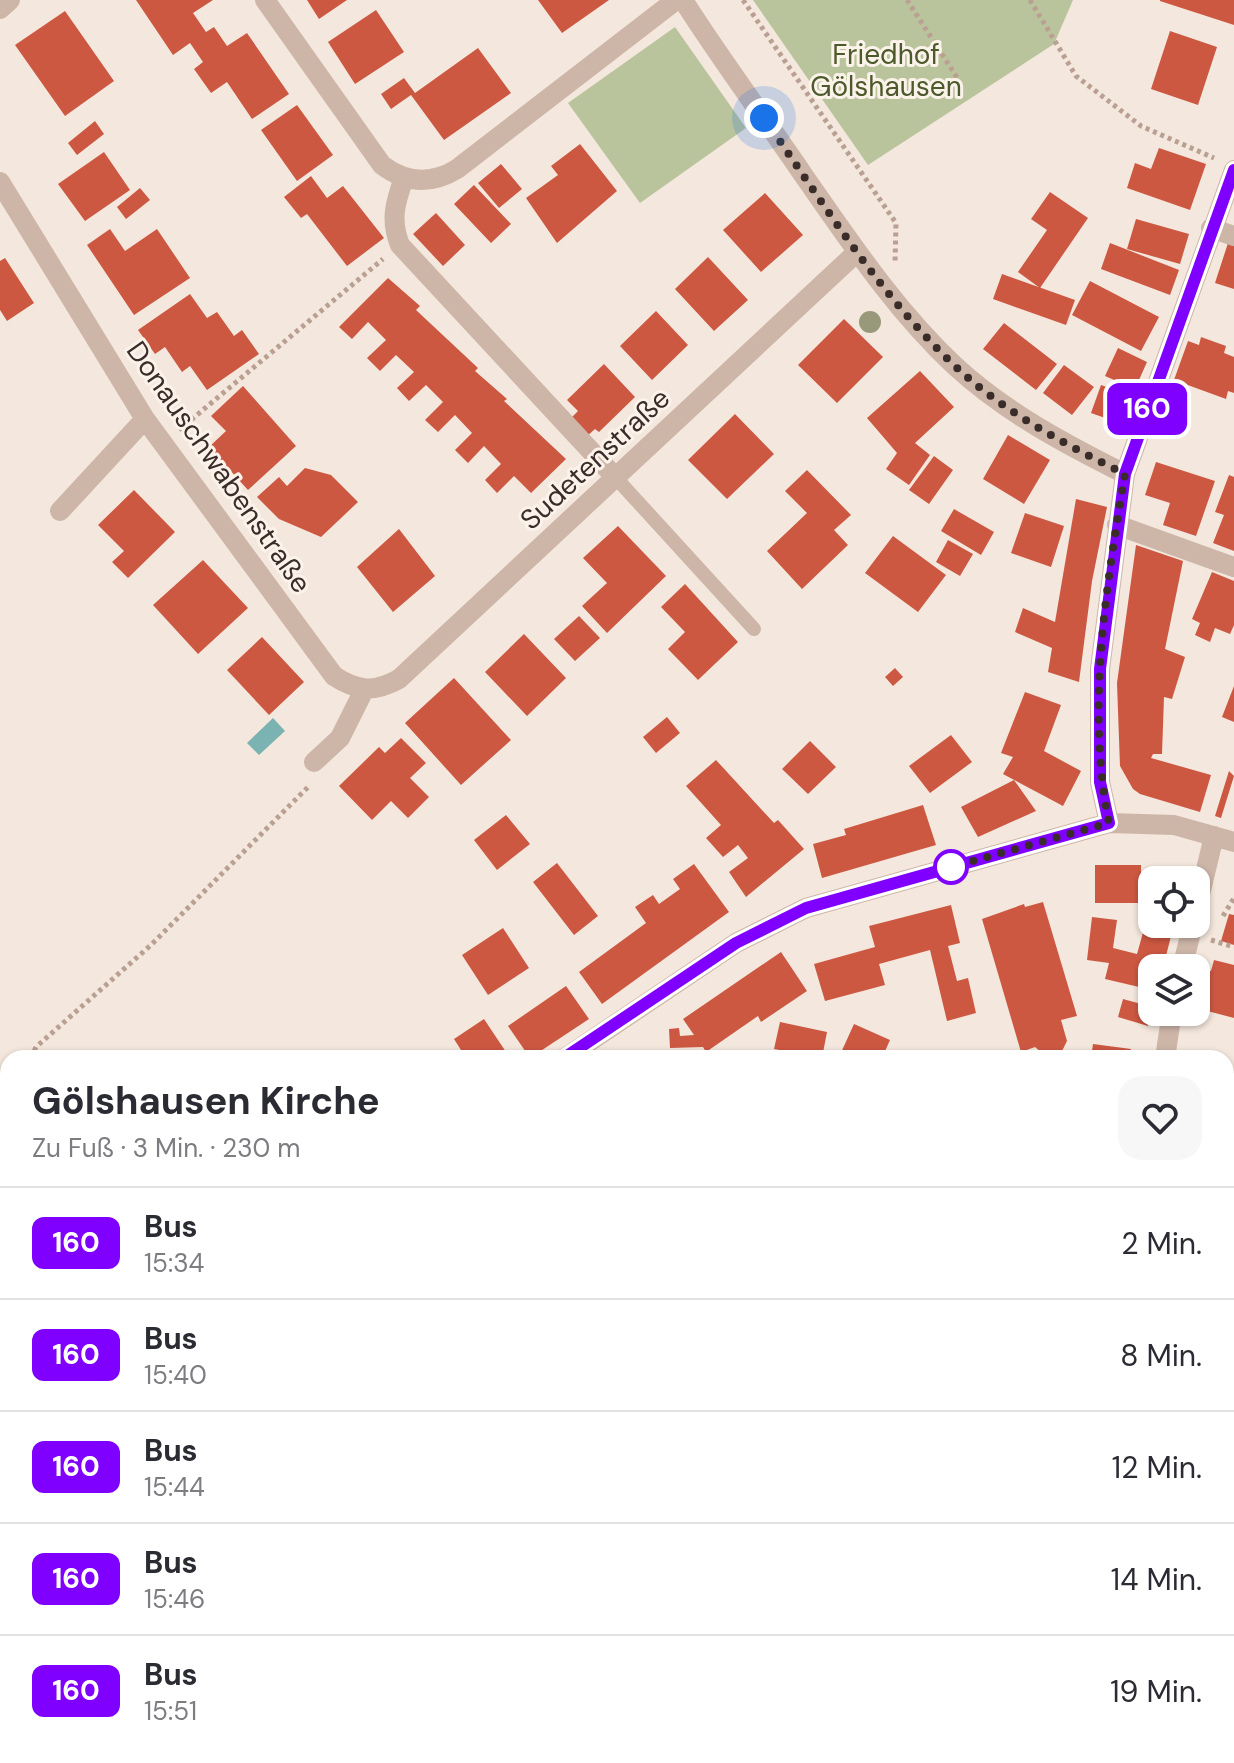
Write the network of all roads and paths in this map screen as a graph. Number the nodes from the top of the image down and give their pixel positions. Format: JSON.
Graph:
{"nodes":[{"id":1,"x":10,"y":0,"type":"edge"},
{"id":2,"x":265,"y":0,"type":"edge"},
{"id":3,"x":676,"y":0,"type":"edge"},
{"id":4,"x":683,"y":0,"type":"edge"},
{"id":5,"x":743,"y":0,"type":"edge"},
{"id":6,"x":908,"y":0,"type":"edge"},
{"id":7,"x":1030,"y":0,"type":"edge"},
{"id":8,"x":0,"y":9,"type":"edge"},
{"id":9,"x":958,"y":79,"type":"dead end"},
{"id":10,"x":1200,"y":153,"type":"dead end"},
{"id":11,"x":1234,"y":170,"type":"edge"},
{"id":12,"x":404,"y":178,"type":"junction"},
{"id":13,"x":0,"y":182,"type":"edge"},
{"id":14,"x":1211,"y":228,"type":"junction"},
{"id":15,"x":1234,"y":236,"type":"edge"},
{"id":16,"x":400,"y":245,"type":"junction"},
{"id":17,"x":855,"y":254,"type":"junction"},
{"id":18,"x":894,"y":299,"type":"junction"},
{"id":19,"x":145,"y":419,"type":"junction"},
{"id":20,"x":163,"y":443,"type":"junction"},
{"id":21,"x":1125,"y":474,"type":"junction"},
{"id":22,"x":616,"y":478,"type":"junction"},
{"id":23,"x":60,"y":511,"type":"dead end"},
{"id":24,"x":1117,"y":525,"type":"junction"},
{"id":25,"x":1234,"y":567,"type":"edge"},
{"id":26,"x":754,"y":629,"type":"dead end"},
{"id":27,"x":364,"y":690,"type":"junction"},
{"id":28,"x":316,"y":769,"type":"joint"},
{"id":29,"x":1109,"y":823,"type":"junction"},
{"id":30,"x":1224,"y":839,"type":"edge"},
{"id":31,"x":1210,"y":875,"type":"edge"},
{"id":32,"x":1234,"y":898,"type":"edge"},
{"id":33,"x":1221,"y":920,"type":"dead end"},
{"id":34,"x":1218,"y":931,"type":"dead end"},
{"id":35,"x":1209,"y":938,"type":"edge"},
{"id":36,"x":1215,"y":942,"type":"junction"},
{"id":37,"x":1234,"y":947,"type":"edge"},
{"id":38,"x":1170,"y":1026,"type":"edge"},
{"id":39,"x":35,"y":1050,"type":"edge"},
{"id":40,"x":577,"y":1050,"type":"edge"},
{"id":41,"x":1166,"y":1050,"type":"edge"}],
"edges":[{"from":1,"to":8,"type":"street"},
{"from":2,"to":12,"type":"street"},
{"from":3,"to":12,"type":"street"},
{"from":4,"to":17,"type":"street"},
{"from":5,"to":18,"type":"path"},
{"from":6,"to":9,"type":"path"},
{"from":7,"to":10,"type":"path"},
{"from":11,"to":14,"type":"street"},
{"from":12,"to":16,"type":"street"},
{"from":13,"to":19,"type":"street","name":"Donauschwabenstraße"},
{"from":14,"to":15,"type":"street"},
{"from":14,"to":21,"type":"street"},
{"from":16,"to":20,"type":"path"},
{"from":16,"to":22,"type":"street"},
{"from":17,"to":18,"type":"street"},
{"from":17,"to":22,"type":"street","name":"Sudetenstraße"},
{"from":18,"to":21,"type":"street"},
{"from":19,"to":20,"type":"street","name":"Donauschwabenstraße"},
{"from":19,"to":23,"type":"street"},
{"from":20,"to":27,"type":"street","name":"Donauschwabenstraße"},
{"from":21,"to":24,"type":"street"},
{"from":22,"to":26,"type":"lane"},
{"from":22,"to":27,"type":"street","name":"Sudetenstraße"},
{"from":24,"to":25,"type":"street"},
{"from":24,"to":29,"type":"street"},
{"from":27,"to":28,"type":"street"},
{"from":28,"to":39,"type":"path"},
{"from":29,"to":30,"type":"street"},
{"from":29,"to":40,"type":"street"},
{"from":30,"to":31,"type":"street"},
{"from":32,"to":33,"type":"path"},
{"from":34,"to":36,"type":"path"},
{"from":35,"to":36,"type":"path"},
{"from":36,"to":37,"type":"path"},
{"from":38,"to":41,"type":"street"}]}
